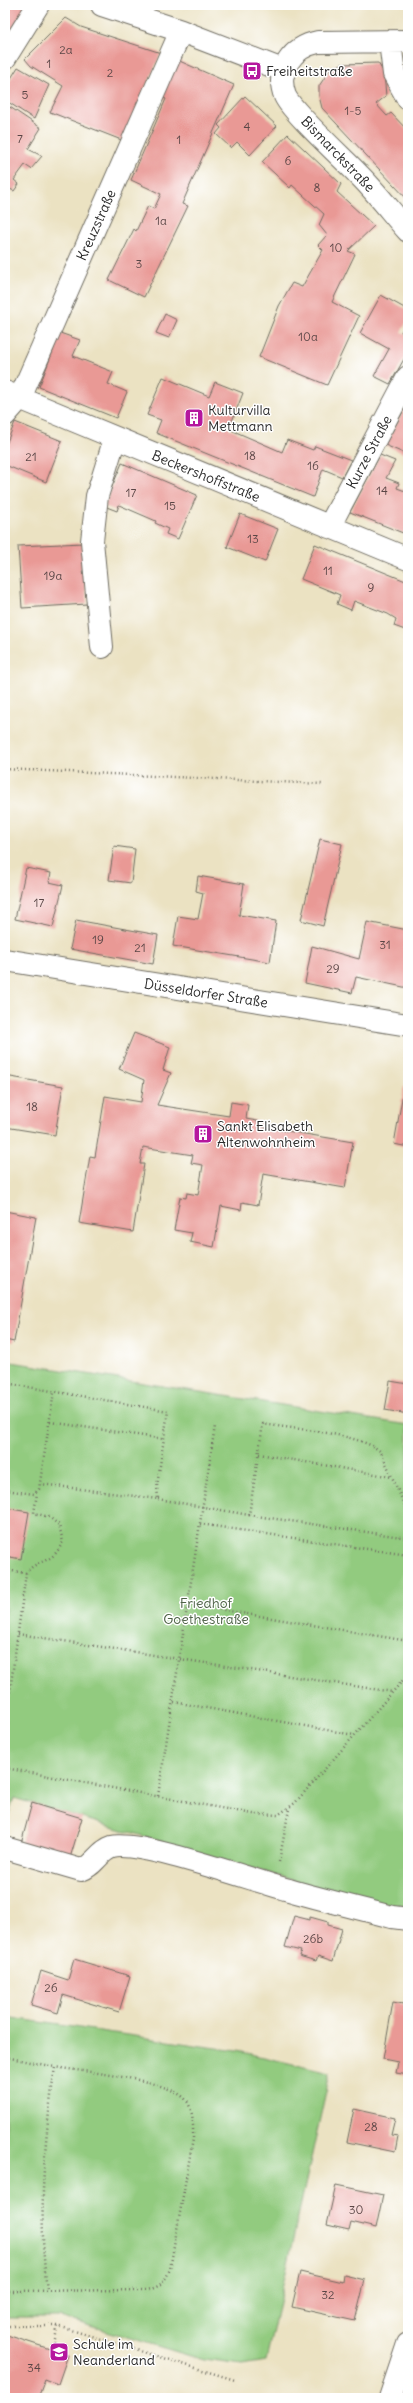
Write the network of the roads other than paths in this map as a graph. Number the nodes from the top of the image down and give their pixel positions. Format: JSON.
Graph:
{"nodes":[{"id":1,"x":38,"y":5,"type":"edge"},
{"id":2,"x":102,"y":5,"type":"edge"},
{"id":3,"x":181,"y":31,"type":"junction"},
{"id":4,"x":399,"y":41,"type":"edge"},
{"id":5,"x":5,"y":58,"type":"edge"},
{"id":6,"x":285,"y":71,"type":"junction"},
{"id":7,"x":408,"y":99,"type":"edge"},
{"id":8,"x":408,"y":231,"type":"edge"},
{"id":9,"x":408,"y":377,"type":"edge"},
{"id":10,"x":12,"y":395,"type":"edge"},
{"id":11,"x":5,"y":415,"type":"edge"},
{"id":12,"x":115,"y":438,"type":"junction"},
{"id":13,"x":329,"y":527,"type":"junction"},
{"id":14,"x":408,"y":559,"type":"edge"},
{"id":15,"x":102,"y":647,"type":"dead end"},
{"id":16,"x":5,"y":960,"type":"edge"},
{"id":17,"x":408,"y":1024,"type":"edge"},
{"id":18,"x":5,"y":1848,"type":"edge"},
{"id":19,"x":408,"y":1918,"type":"edge"},
{"id":20,"x":408,"y":2344,"type":"edge"},
{"id":21,"x":390,"y":2398,"type":"edge"}],
"edges":[{"from":1,"to":5,"type":"street"},
{"from":2,"to":3,"type":"street"},
{"from":3,"to":6,"type":"street"},
{"from":3,"to":10,"type":"street","name":"Kreuzstraße"},
{"from":4,"to":6,"type":"street"},
{"from":4,"to":7,"type":"street"},
{"from":6,"to":8,"type":"street","name":"Bismarckstraße"},
{"from":9,"to":13,"type":"street","name":"Kurze Straße"},
{"from":10,"to":11,"type":"street","name":"Kreuzstraße"},
{"from":10,"to":12,"type":"street","name":"Beckershoffstraße"},
{"from":12,"to":13,"type":"street","name":"Beckershoffstraße"},
{"from":12,"to":15,"type":"street"},
{"from":13,"to":14,"type":"street","name":"Beckershoffstraße"},
{"from":16,"to":17,"type":"street","name":"Düsseldorfer Straße"},
{"from":18,"to":19,"type":"street"},
{"from":20,"to":21,"type":"street"}]}
